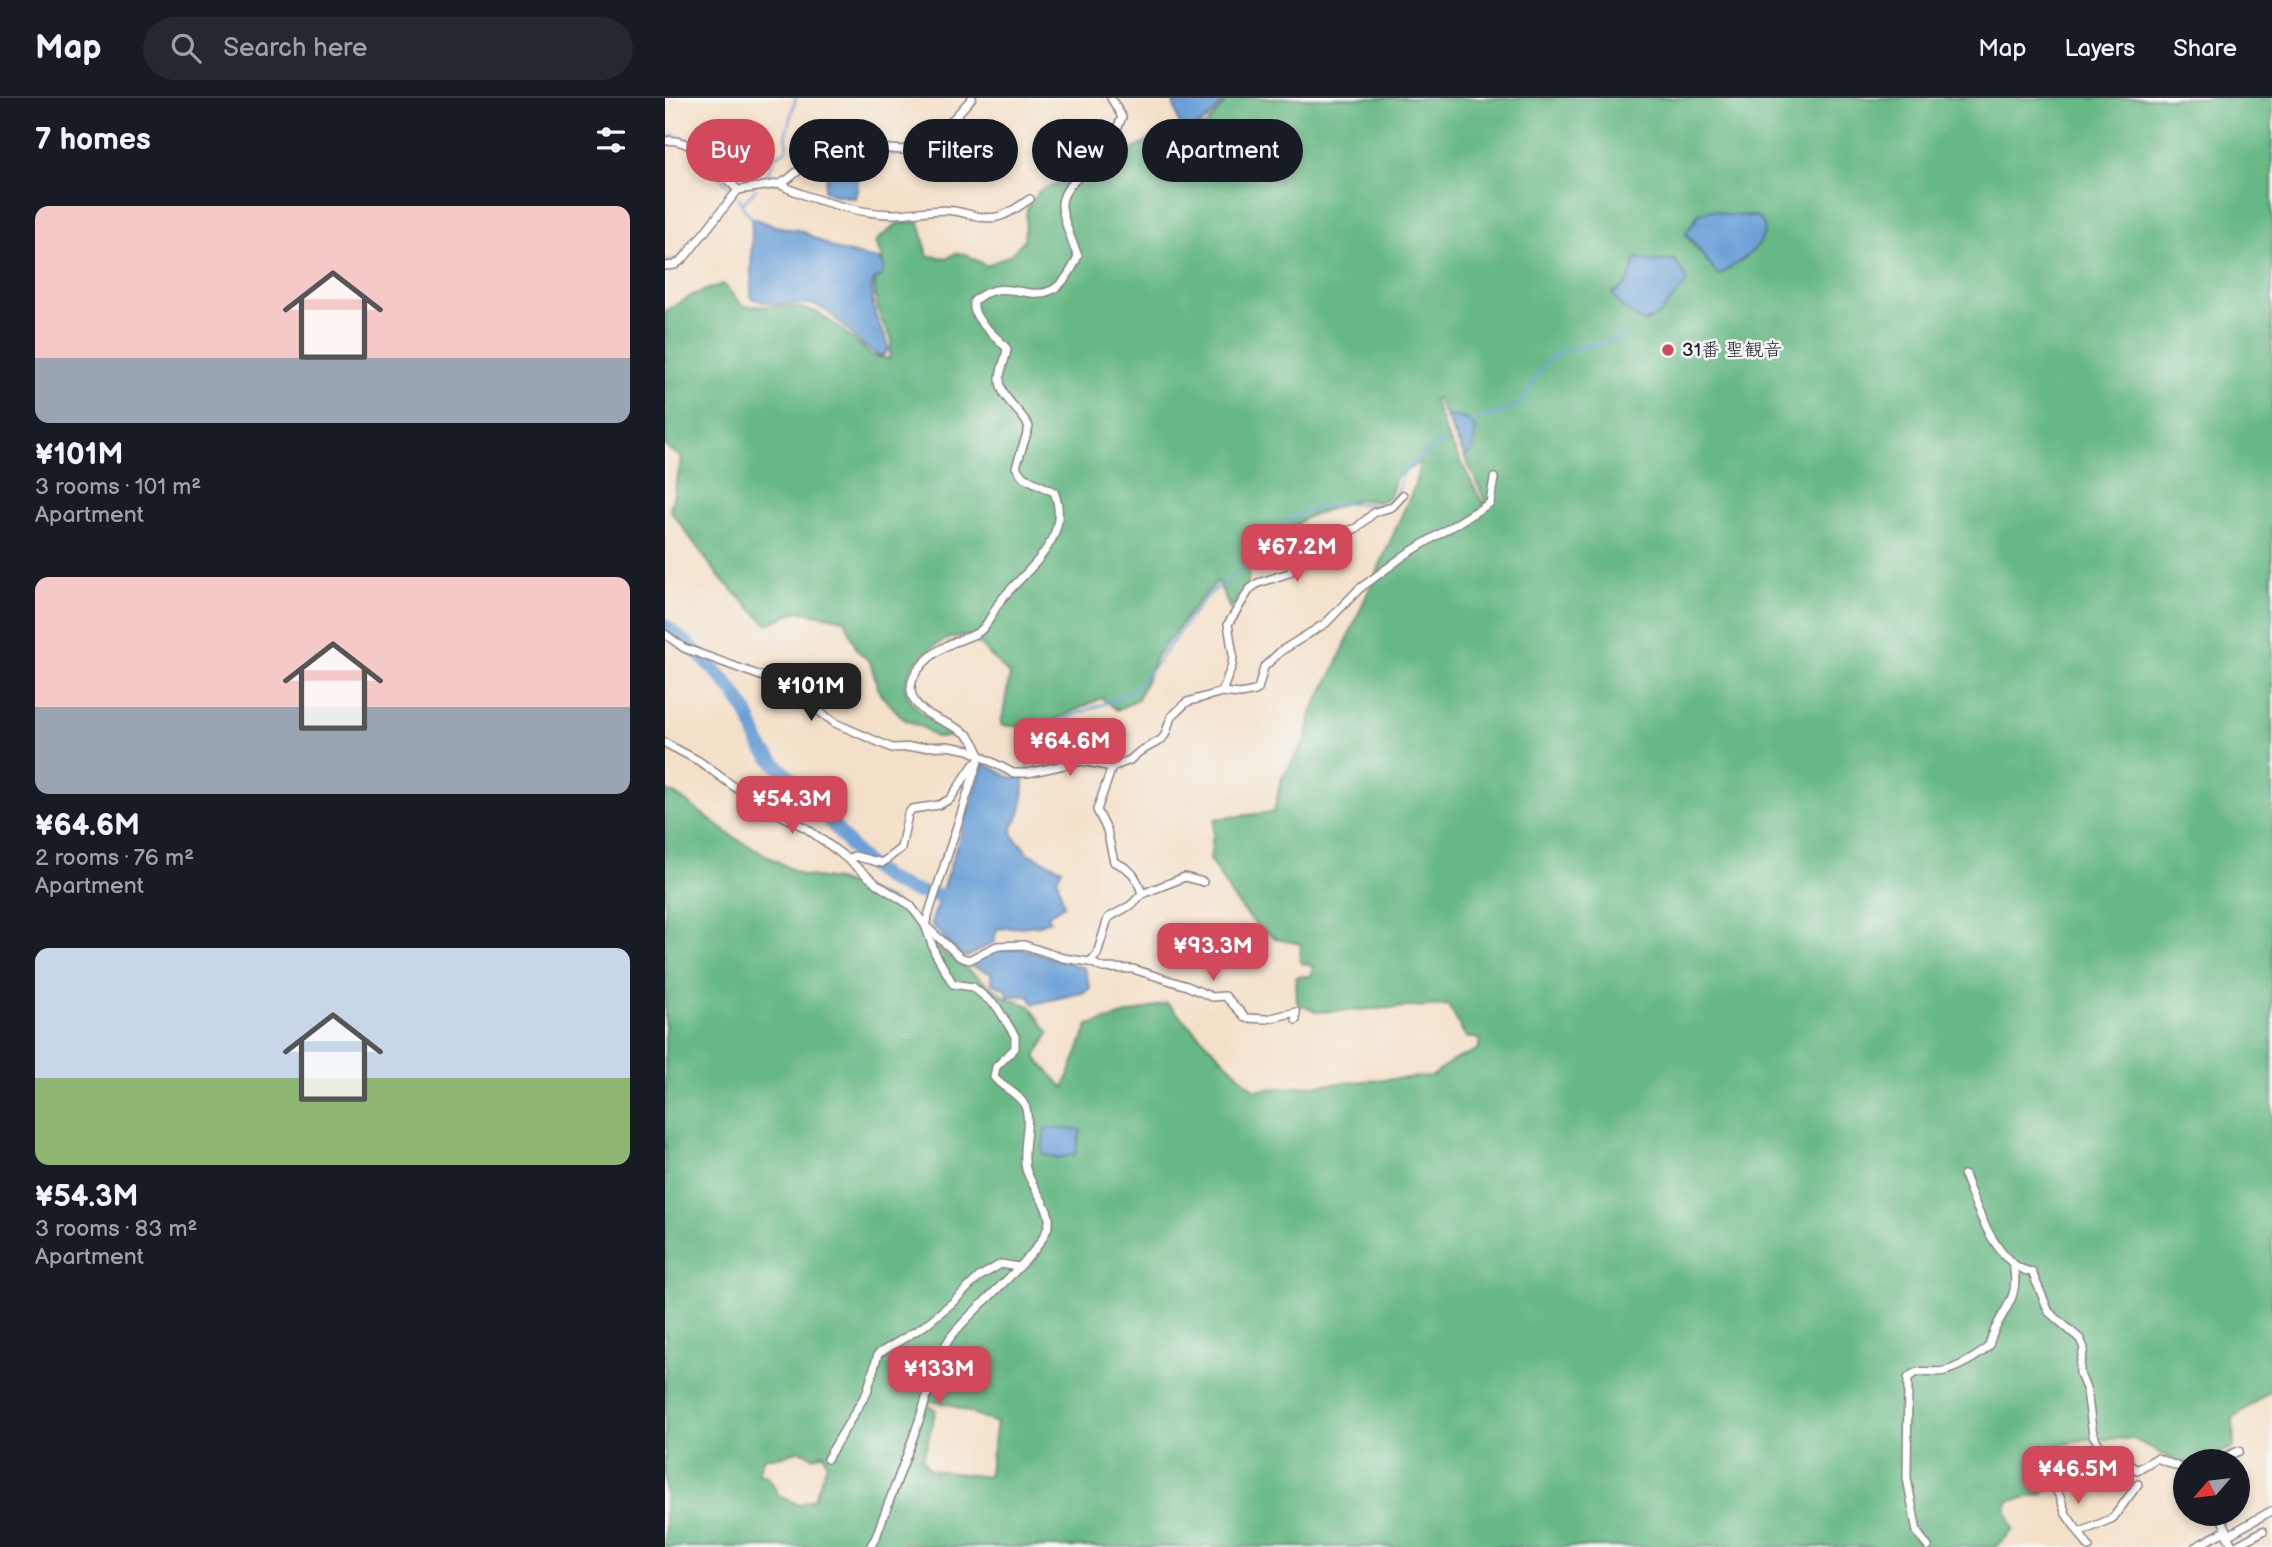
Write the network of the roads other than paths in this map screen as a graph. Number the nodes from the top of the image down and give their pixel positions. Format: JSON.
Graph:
{"nodes":[{"id":1,"x":972,"y":98,"type":"edge"},
{"id":2,"x":1111,"y":98,"type":"edge"},
{"id":3,"x":665,"y":141,"type":"edge"},
{"id":4,"x":779,"y":184,"type":"junction"},
{"id":5,"x":738,"y":190,"type":"junction"},
{"id":6,"x":1030,"y":199,"type":"dead end"},
{"id":7,"x":665,"y":265,"type":"edge"},
{"id":8,"x":1494,"y":478,"type":"dead end"},
{"id":9,"x":1403,"y":495,"type":"dead end"},
{"id":10,"x":665,"y":634,"type":"edge"},
{"id":11,"x":1221,"y":692,"type":"junction"},
{"id":12,"x":665,"y":743,"type":"edge"},
{"id":13,"x":981,"y":755,"type":"junction"},
{"id":14,"x":1112,"y":767,"type":"junction"},
{"id":15,"x":849,"y":860,"type":"junction"},
{"id":16,"x":1203,"y":882,"type":"dead end"},
{"id":17,"x":1142,"y":894,"type":"junction"},
{"id":18,"x":925,"y":925,"type":"junction"},
{"id":19,"x":1090,"y":962,"type":"junction"},
{"id":20,"x":1296,"y":1020,"type":"dead end"},
{"id":21,"x":1964,"y":1175,"type":"dead end"},
{"id":22,"x":2013,"y":1266,"type":"junction"},
{"id":23,"x":1018,"y":1267,"type":"junction"},
{"id":24,"x":2104,"y":1452,"type":"junction"},
{"id":25,"x":827,"y":1459,"type":"dead end"},
{"id":26,"x":2173,"y":1465,"type":"edge"},
{"id":27,"x":2077,"y":1466,"type":"junction"},
{"id":28,"x":2067,"y":1471,"type":"dead end"},
{"id":29,"x":2047,"y":1475,"type":"dead end"},
{"id":30,"x":2084,"y":1481,"type":"dead end"},
{"id":31,"x":2138,"y":1484,"type":"dead end"},
{"id":32,"x":2271,"y":1511,"type":"edge"},
{"id":33,"x":2225,"y":1526,"type":"edge"},
{"id":34,"x":2263,"y":1531,"type":"dead end"},
{"id":35,"x":2081,"y":1532,"type":"junction"},
{"id":36,"x":2226,"y":1533,"type":"junction"},
{"id":37,"x":870,"y":1547,"type":"edge"},
{"id":38,"x":1928,"y":1547,"type":"edge"},
{"id":39,"x":2089,"y":1547,"type":"edge"},
{"id":40,"x":2195,"y":1547,"type":"edge"},
{"id":41,"x":2234,"y":1547,"type":"edge"}],
"edges":[{"from":1,"to":4,"type":"street"},
{"from":2,"to":13,"type":"street"},
{"from":3,"to":5,"type":"street"},
{"from":4,"to":5,"type":"street"},
{"from":4,"to":6,"type":"street"},
{"from":5,"to":7,"type":"street"},
{"from":8,"to":11,"type":"street"},
{"from":9,"to":11,"type":"street"},
{"from":10,"to":13,"type":"street"},
{"from":11,"to":14,"type":"street"},
{"from":12,"to":15,"type":"street"},
{"from":13,"to":14,"type":"street"},
{"from":13,"to":15,"type":"street"},
{"from":13,"to":18,"type":"street"},
{"from":14,"to":17,"type":"street"},
{"from":15,"to":18,"type":"street"},
{"from":16,"to":17,"type":"street"},
{"from":17,"to":19,"type":"street"},
{"from":18,"to":19,"type":"street"},
{"from":18,"to":23,"type":"street"},
{"from":19,"to":20,"type":"street"},
{"from":21,"to":22,"type":"street"},
{"from":22,"to":24,"type":"street"},
{"from":22,"to":38,"type":"street"},
{"from":23,"to":25,"type":"street"},
{"from":23,"to":37,"type":"street"},
{"from":24,"to":26,"type":"street"},
{"from":24,"to":27,"type":"street"},
{"from":27,"to":28,"type":"street"},
{"from":27,"to":30,"type":"street"},
{"from":29,"to":35,"type":"street"},
{"from":31,"to":35,"type":"street"},
{"from":32,"to":36,"type":"street"},
{"from":33,"to":36,"type":"street"},
{"from":34,"to":41,"type":"street"},
{"from":35,"to":39,"type":"street"},
{"from":36,"to":40,"type":"street"},
{"from":36,"to":41,"type":"street"}]}
